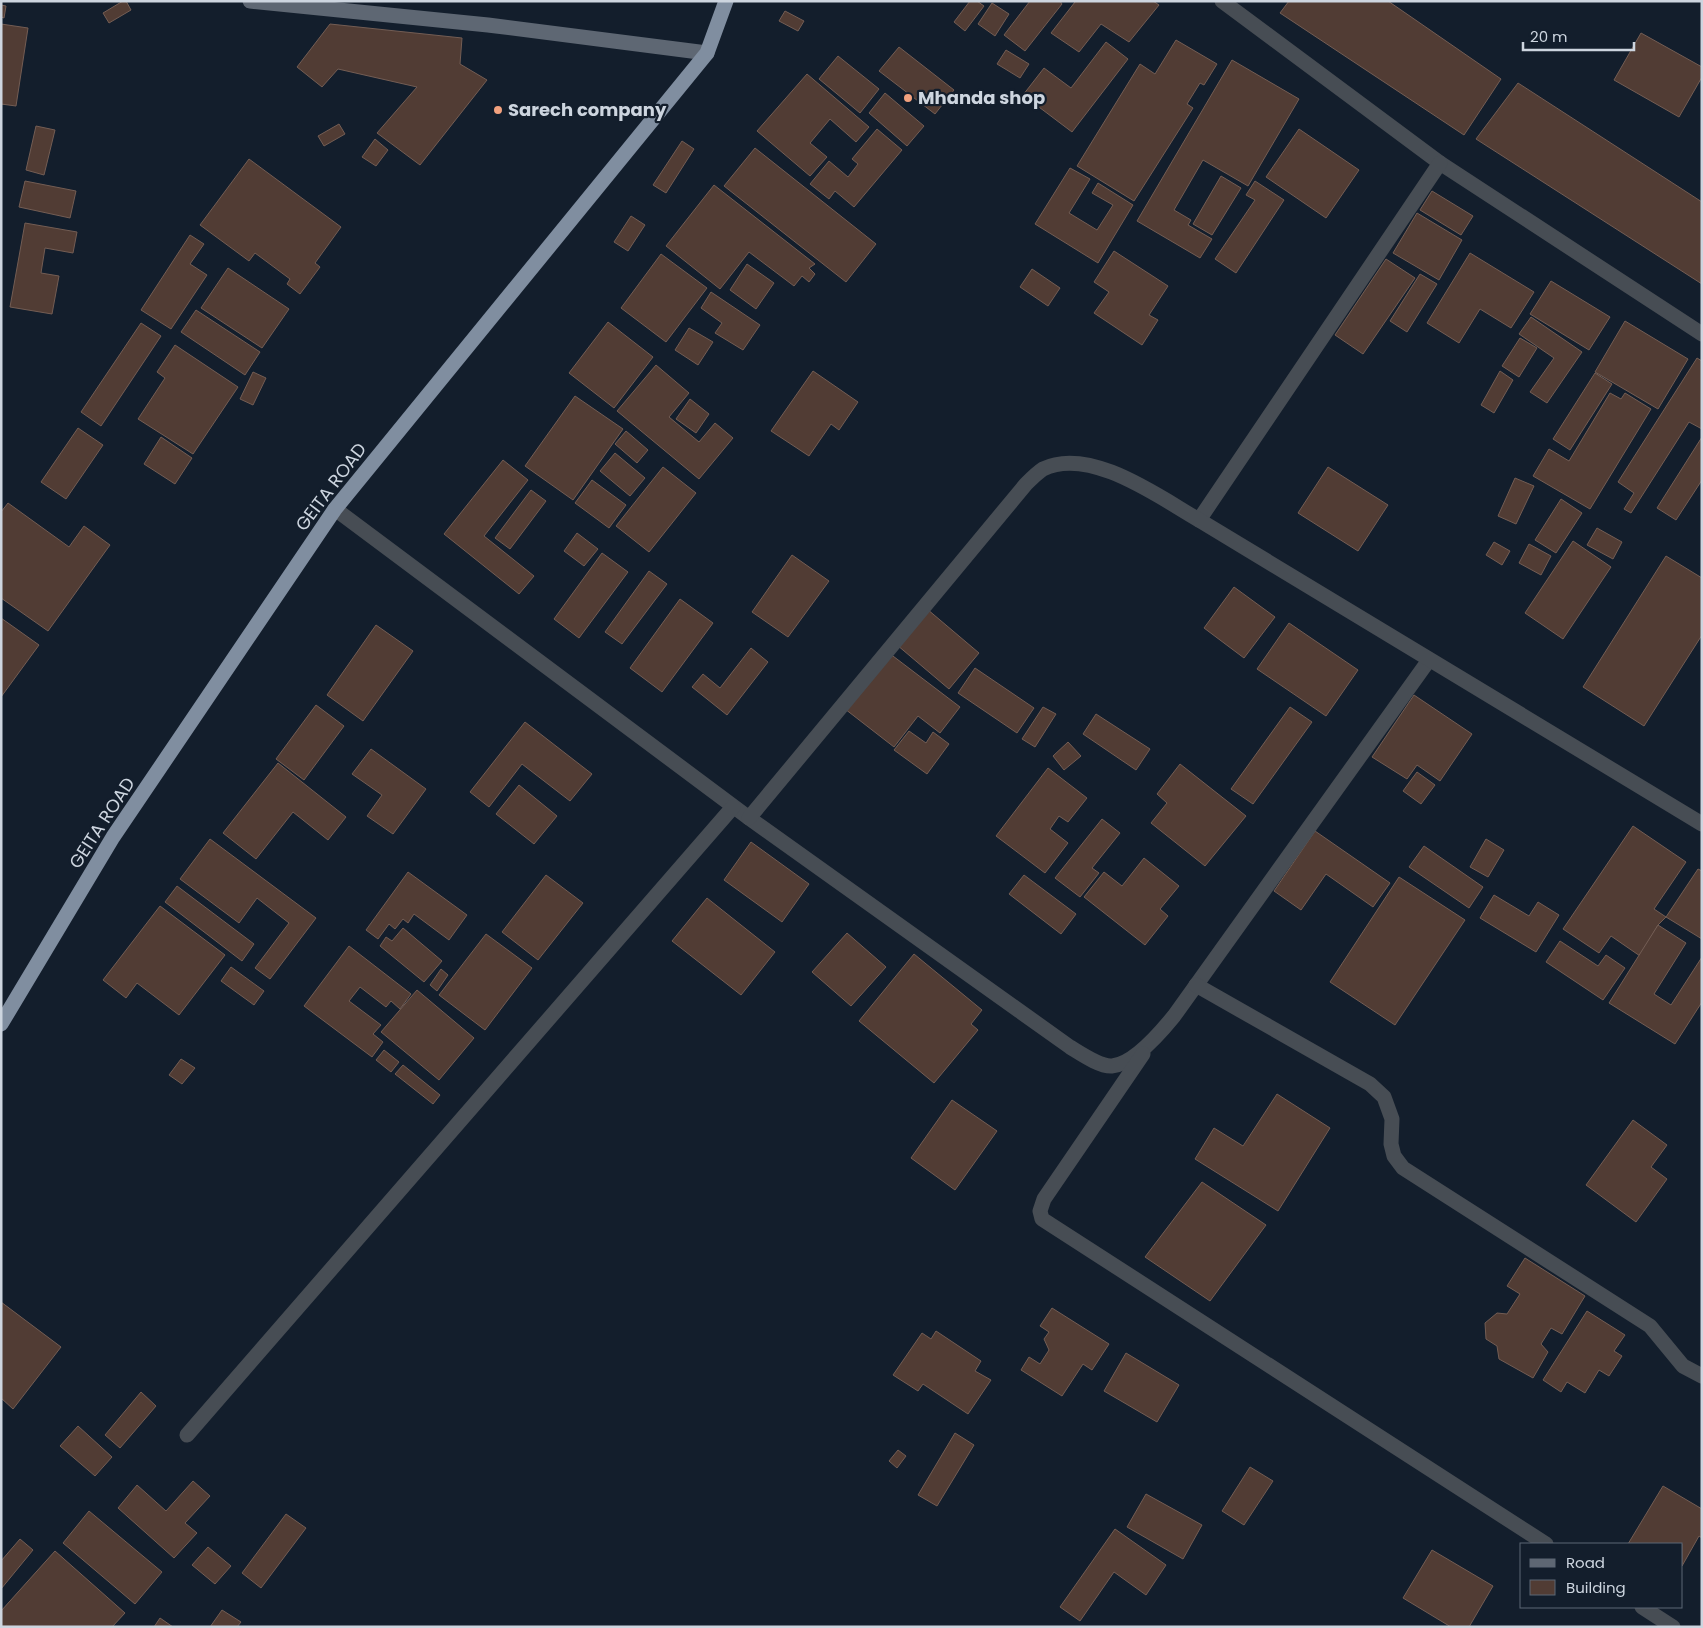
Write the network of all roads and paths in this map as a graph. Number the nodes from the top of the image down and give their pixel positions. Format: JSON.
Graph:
{"nodes":[{"id":1,"x":250,"y":1,"type":"edge"},
{"id":2,"x":726,"y":1,"type":"edge"},
{"id":3,"x":1222,"y":1,"type":"edge"},
{"id":4,"x":707,"y":53,"type":"junction"},
{"id":5,"x":1440,"y":162,"type":"junction"},
{"id":6,"x":1702,"y":334,"type":"edge"},
{"id":7,"x":335,"y":509,"type":"junction"},
{"id":8,"x":1199,"y":520,"type":"junction"},
{"id":9,"x":1428,"y":660,"type":"junction"},
{"id":10,"x":733,"y":807,"type":"junction"},
{"id":11,"x":749,"y":818,"type":"junction"},
{"id":12,"x":1702,"y":824,"type":"edge"},
{"id":13,"x":1196,"y":985,"type":"junction"},
{"id":14,"x":1,"y":1024,"type":"edge"},
{"id":15,"x":1150,"y":1044,"type":"junction"},
{"id":16,"x":1702,"y":1376,"type":"edge"},
{"id":17,"x":187,"y":1435,"type":"dead end"},
{"id":18,"x":1544,"y":1543,"type":"edge"},
{"id":19,"x":1644,"y":1608,"type":"edge"},
{"id":20,"x":1673,"y":1627,"type":"edge"}],
"edges":[{"from":1,"to":4,"type":"main road"},
{"from":2,"to":4,"type":"highway","name":"GEITA ROAD"},
{"from":3,"to":5,"type":"street"},
{"from":4,"to":7,"type":"highway","name":"GEITA ROAD"},
{"from":5,"to":6,"type":"street"},
{"from":5,"to":8,"type":"street"},
{"from":7,"to":10,"type":"street"},
{"from":7,"to":14,"type":"highway","name":"GEITA ROAD"},
{"from":8,"to":9,"type":"street"},
{"from":8,"to":11,"type":"street"},
{"from":9,"to":12,"type":"street"},
{"from":9,"to":13,"type":"street"},
{"from":10,"to":11,"type":"street"},
{"from":10,"to":17,"type":"street"},
{"from":11,"to":15,"type":"street"},
{"from":13,"to":15,"type":"street"},
{"from":13,"to":16,"type":"street"},
{"from":15,"to":18,"type":"street"},
{"from":19,"to":20,"type":"street"}]}
